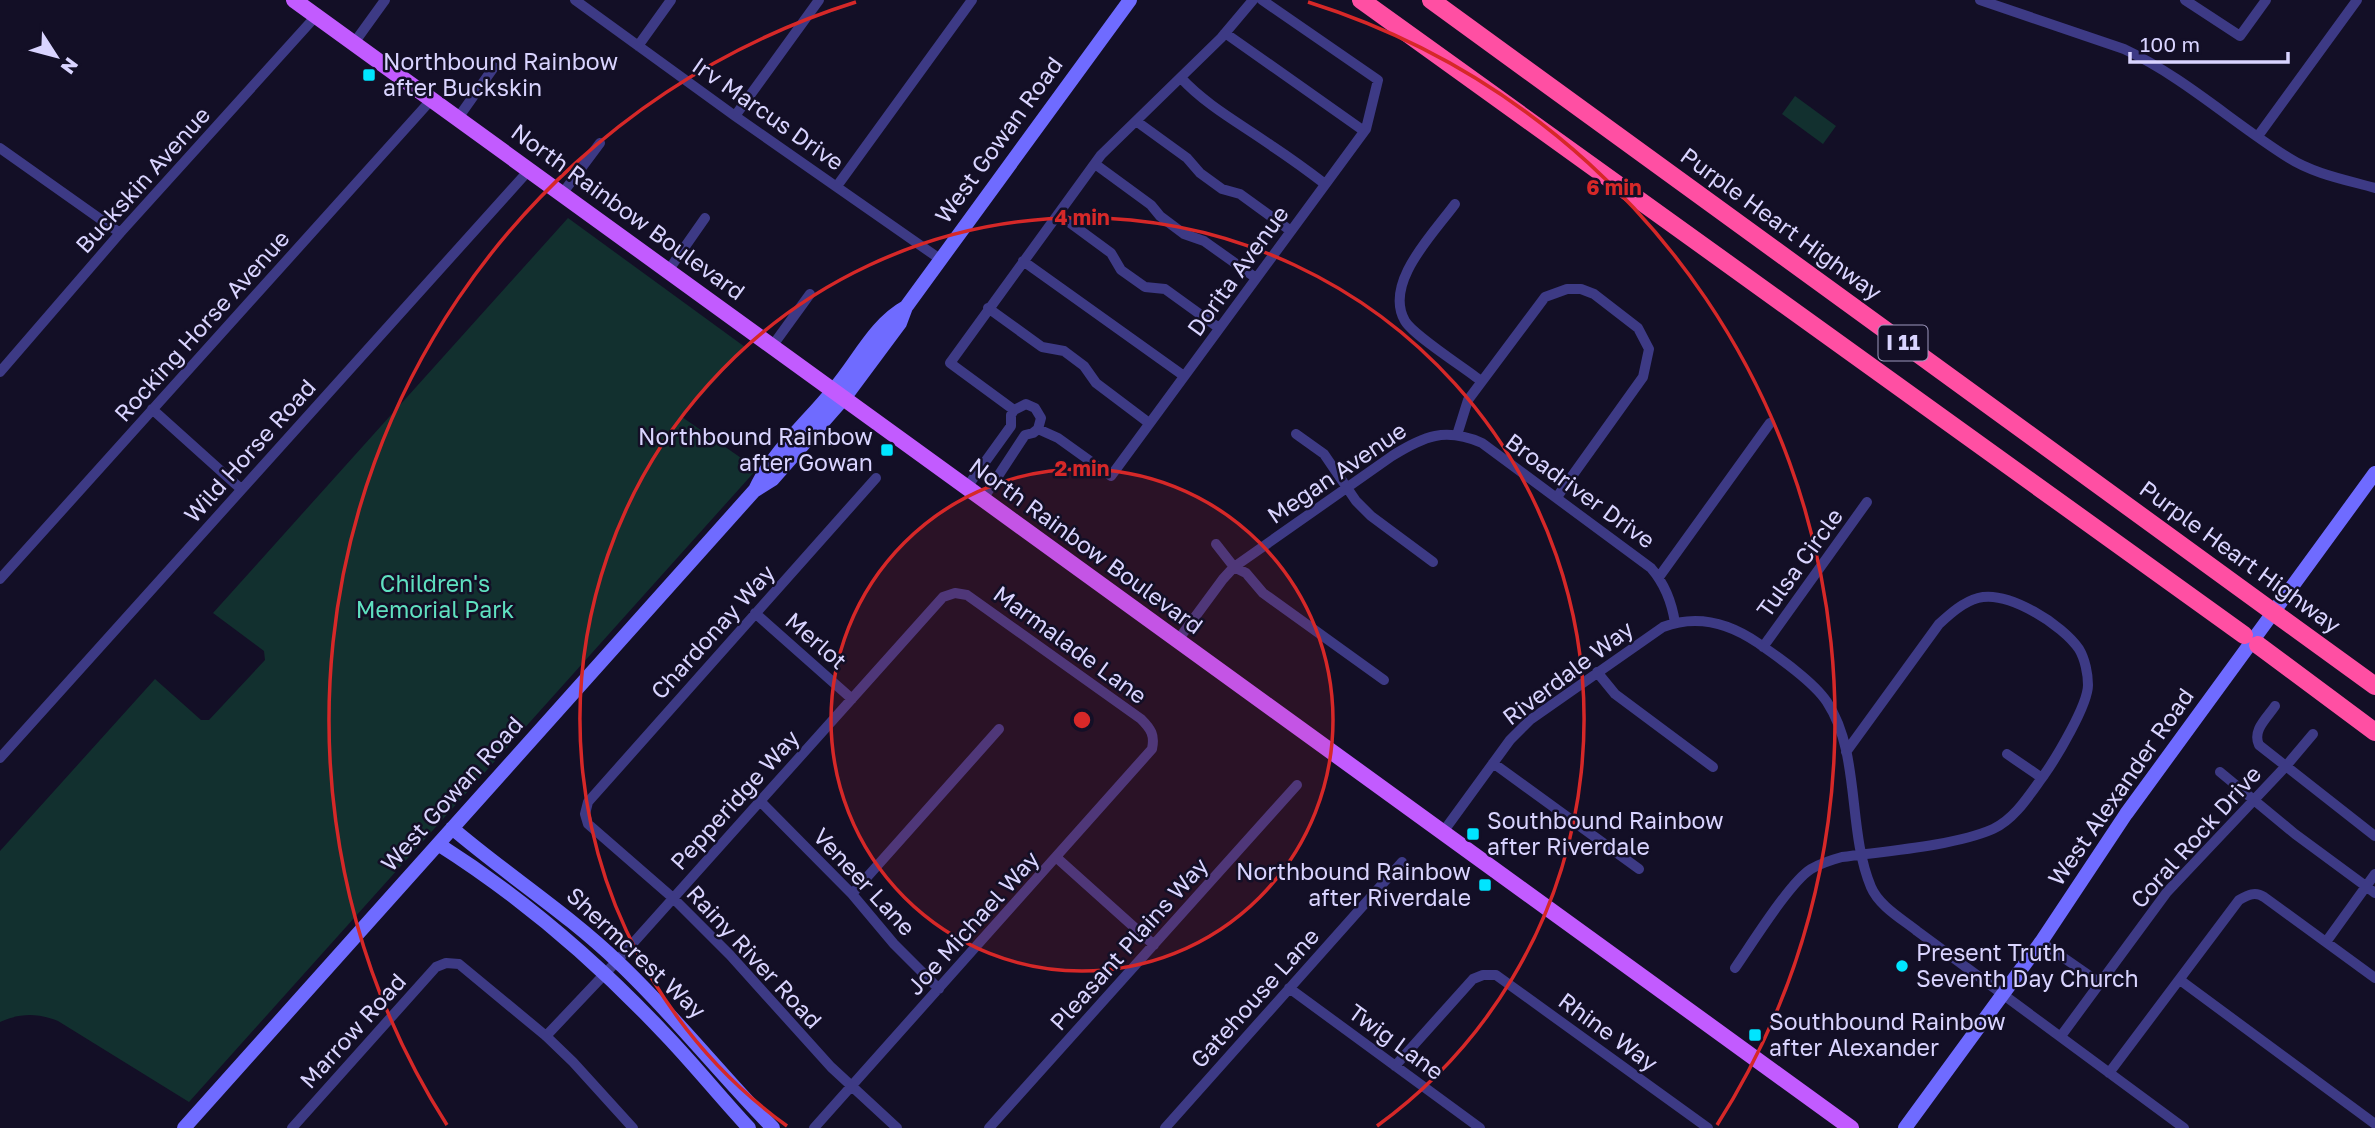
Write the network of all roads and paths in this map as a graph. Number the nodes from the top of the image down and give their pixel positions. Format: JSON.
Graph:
{"nodes":[{"id":1,"x":295,"y":0,"type":"edge"},
{"id":2,"x":385,"y":0,"type":"edge"},
{"id":3,"x":575,"y":0,"type":"edge"},
{"id":4,"x":671,"y":0,"type":"edge"},
{"id":5,"x":819,"y":0,"type":"edge"},
{"id":6,"x":972,"y":0,"type":"edge"},
{"id":7,"x":1130,"y":0,"type":"edge"},
{"id":8,"x":1253,"y":0,"type":"edge"},
{"id":9,"x":1262,"y":0,"type":"edge"},
{"id":10,"x":1362,"y":0,"type":"edge"},
{"id":11,"x":1431,"y":0,"type":"edge"},
{"id":12,"x":1980,"y":0,"type":"edge"},
{"id":13,"x":2185,"y":0,"type":"edge"},
{"id":14,"x":2266,"y":0,"type":"edge"},
{"id":15,"x":2357,"y":0,"type":"edge"},
{"id":16,"x":316,"y":16,"type":"junction"},
{"id":17,"x":1225,"y":33,"type":"junction"},
{"id":18,"x":354,"y":43,"type":"junction"},
{"id":19,"x":638,"y":46,"type":"junction"},
{"id":20,"x":494,"y":67,"type":"dead end"},
{"id":21,"x":1181,"y":78,"type":"junction"},
{"id":22,"x":432,"y":99,"type":"junction"},
{"id":23,"x":735,"y":116,"type":"junction"},
{"id":24,"x":458,"y":118,"type":"junction"},
{"id":25,"x":1136,"y":121,"type":"junction"},
{"id":26,"x":1364,"y":131,"type":"junction"},
{"id":27,"x":2258,"y":136,"type":"junction"},
{"id":28,"x":600,"y":143,"type":"dead end"},
{"id":29,"x":0,"y":148,"type":"edge"},
{"id":30,"x":1095,"y":164,"type":"junction"},
{"id":31,"x":530,"y":169,"type":"junction"},
{"id":32,"x":1325,"y":184,"type":"junction"},
{"id":33,"x":837,"y":186,"type":"junction"},
{"id":34,"x":2375,"y":188,"type":"edge"},
{"id":35,"x":562,"y":194,"type":"junction"},
{"id":36,"x":1455,"y":204,"type":"dead end"},
{"id":37,"x":1058,"y":214,"type":"junction"},
{"id":38,"x":705,"y":218,"type":"dead end"},
{"id":39,"x":1291,"y":231,"type":"junction"},
{"id":40,"x":121,"y":233,"type":"junction"},
{"id":41,"x":940,"y":260,"type":"junction"},
{"id":42,"x":1023,"y":261,"type":"junction"},
{"id":43,"x":668,"y":271,"type":"junction"},
{"id":44,"x":1256,"y":278,"type":"junction"},
{"id":45,"x":810,"y":294,"type":"dead end"},
{"id":46,"x":988,"y":308,"type":"junction"},
{"id":47,"x":1219,"y":328,"type":"junction"},
{"id":48,"x":773,"y":345,"type":"junction"},
{"id":49,"x":0,"y":372,"type":"edge"},
{"id":50,"x":1184,"y":376,"type":"junction"},
{"id":51,"x":1481,"y":381,"type":"junction"},
{"id":52,"x":840,"y":393,"type":"junction"},
{"id":53,"x":152,"y":409,"type":"junction"},
{"id":54,"x":1014,"y":410,"type":"junction"},
{"id":55,"x":1149,"y":423,"type":"junction"},
{"id":56,"x":1770,"y":423,"type":"dead end"},
{"id":57,"x":1038,"y":429,"type":"junction"},
{"id":58,"x":1296,"y":434,"type":"dead end"},
{"id":59,"x":1457,"y":435,"type":"junction"},
{"id":60,"x":2375,"y":473,"type":"edge"},
{"id":61,"x":876,"y":478,"type":"dead end"},
{"id":62,"x":967,"y":487,"type":"junction"},
{"id":63,"x":1347,"y":488,"type":"junction"},
{"id":64,"x":241,"y":489,"type":"junction"},
{"id":65,"x":1557,"y":498,"type":"junction"},
{"id":66,"x":983,"y":499,"type":"junction"},
{"id":67,"x":1867,"y":502,"type":"dead end"},
{"id":68,"x":1216,"y":544,"type":"dead end"},
{"id":69,"x":1433,"y":562,"type":"dead end"},
{"id":70,"x":1234,"y":567,"type":"junction"},
{"id":71,"x":1659,"y":577,"type":"junction"},
{"id":72,"x":0,"y":579,"type":"edge"},
{"id":73,"x":955,"y":593,"type":"joint"},
{"id":74,"x":755,"y":613,"type":"junction"},
{"id":75,"x":1675,"y":623,"type":"junction"},
{"id":76,"x":1178,"y":640,"type":"junction"},
{"id":77,"x":1763,"y":647,"type":"junction"},
{"id":78,"x":1597,"y":672,"type":"junction"},
{"id":79,"x":1384,"y":680,"type":"dead end"},
{"id":80,"x":2375,"y":686,"type":"edge"},
{"id":81,"x":852,"y":699,"type":"junction"},
{"id":82,"x":2275,"y":706,"type":"dead end"},
{"id":83,"x":999,"y":729,"type":"dead end"},
{"id":84,"x":2375,"y":732,"type":"edge"},
{"id":85,"x":2313,"y":734,"type":"dead end"},
{"id":86,"x":1154,"y":739,"type":"joint"},
{"id":87,"x":1846,"y":752,"type":"junction"},
{"id":88,"x":2007,"y":754,"type":"dead end"},
{"id":89,"x":0,"y":758,"type":"edge"},
{"id":90,"x":1493,"y":763,"type":"junction"},
{"id":91,"x":2286,"y":766,"type":"junction"},
{"id":92,"x":1713,"y":767,"type":"dead end"},
{"id":93,"x":2220,"y":772,"type":"dead end"},
{"id":94,"x":2042,"y":778,"type":"junction"},
{"id":95,"x":1297,"y":785,"type":"dead end"},
{"id":96,"x":2253,"y":800,"type":"junction"},
{"id":97,"x":760,"y":801,"type":"junction"},
{"id":98,"x":585,"y":814,"type":"joint"},
{"id":99,"x":452,"y":828,"type":"junction"},
{"id":100,"x":1443,"y":832,"type":"junction"},
{"id":101,"x":2375,"y":836,"type":"edge"},
{"id":102,"x":438,"y":844,"type":"junction"},
{"id":103,"x":1861,"y":855,"type":"junction"},
{"id":104,"x":1057,"y":858,"type":"junction"},
{"id":105,"x":1402,"y":862,"type":"dead end"},
{"id":106,"x":1639,"y":869,"type":"dead end"},
{"id":107,"x":2375,"y":874,"type":"edge"},
{"id":108,"x":2370,"y":889,"type":"edge"},
{"id":109,"x":852,"y":894,"type":"junction"},
{"id":110,"x":673,"y":898,"type":"junction"},
{"id":111,"x":2041,"y":942,"type":"junction"},
{"id":112,"x":2326,"y":942,"type":"junction"},
{"id":113,"x":1154,"y":945,"type":"junction"},
{"id":114,"x":617,"y":961,"type":"junction"},
{"id":115,"x":1735,"y":968,"type":"dead end"},
{"id":116,"x":605,"y":974,"type":"junction"},
{"id":117,"x":2375,"y":978,"type":"edge"},
{"id":118,"x":2180,"y":980,"type":"junction"},
{"id":119,"x":2100,"y":983,"type":"junction"},
{"id":120,"x":1289,"y":988,"type":"junction"},
{"id":121,"x":939,"y":989,"type":"junction"},
{"id":122,"x":2004,"y":993,"type":"junction"},
{"id":123,"x":546,"y":1036,"type":"junction"},
{"id":124,"x":2061,"y":1036,"type":"junction"},
{"id":125,"x":1395,"y":1066,"type":"junction"},
{"id":126,"x":2109,"y":1073,"type":"junction"},
{"id":127,"x":852,"y":1087,"type":"junction"},
{"id":128,"x":626,"y":1119,"type":"junction"},
{"id":129,"x":1695,"y":1119,"type":"junction"},
{"id":130,"x":2375,"y":1124,"type":"edge"},
{"id":131,"x":184,"y":1128,"type":"edge"},
{"id":132,"x":292,"y":1128,"type":"edge"},
{"id":133,"x":618,"y":1128,"type":"edge"},
{"id":134,"x":633,"y":1128,"type":"edge"},
{"id":135,"x":749,"y":1128,"type":"edge"},
{"id":136,"x":773,"y":1128,"type":"edge"},
{"id":137,"x":814,"y":1128,"type":"edge"},
{"id":138,"x":897,"y":1128,"type":"edge"},
{"id":139,"x":989,"y":1128,"type":"edge"},
{"id":140,"x":1165,"y":1128,"type":"edge"},
{"id":141,"x":1480,"y":1128,"type":"edge"},
{"id":142,"x":1687,"y":1128,"type":"edge"},
{"id":143,"x":1708,"y":1128,"type":"edge"},
{"id":144,"x":1852,"y":1128,"type":"edge"},
{"id":145,"x":1905,"y":1128,"type":"edge"},
{"id":146,"x":2184,"y":1128,"type":"edge"}],
"edges":[{"from":1,"to":16,"type":"main road","name":"North Rainbow Boulevard"},
{"from":2,"to":18,"type":"street"},
{"from":3,"to":19,"type":"street","name":"Irv Marcus Drive"},
{"from":4,"to":19,"type":"street"},
{"from":5,"to":23,"type":"street"},
{"from":6,"to":33,"type":"street"},
{"from":7,"to":41,"type":"street","name":"West Gowan Road"},
{"from":8,"to":17,"type":"street"},
{"from":9,"to":26,"type":"street","name":"Dorita Avenue"},
{"from":10,"to":84,"type":"highway","number":"I 11"},
{"from":11,"to":80,"type":"highway","name":"Purple Heart Highway","number":"I 11"},
{"from":12,"to":27,"type":"street"},
{"from":13,"to":14,"type":"street"},
{"from":15,"to":27,"type":"street"},
{"from":16,"to":18,"type":"main road","name":"North Rainbow Boulevard"},
{"from":16,"to":40,"type":"street","name":"Buckskin Avenue"},
{"from":17,"to":21,"type":"street"},
{"from":17,"to":26,"type":"street"},
{"from":18,"to":22,"type":"main road","name":"North Rainbow Boulevard"},
{"from":19,"to":23,"type":"street","name":"Irv Marcus Drive"},
{"from":20,"to":24,"type":"street"},
{"from":21,"to":25,"type":"street"},
{"from":21,"to":32,"type":"street"},
{"from":22,"to":24,"type":"main road","name":"North Rainbow Boulevard"},
{"from":22,"to":53,"type":"street","name":"Rocking Horse Avenue"},
{"from":23,"to":33,"type":"street","name":"Irv Marcus Drive"},
{"from":24,"to":31,"type":"main road","name":"North Rainbow Boulevard"},
{"from":25,"to":30,"type":"street"},
{"from":25,"to":39,"type":"street"},
{"from":26,"to":32,"type":"street","name":"Dorita Avenue"},
{"from":27,"to":34,"type":"street"},
{"from":28,"to":35,"type":"street"},
{"from":29,"to":40,"type":"street"},
{"from":30,"to":37,"type":"street"},
{"from":30,"to":44,"type":"street"},
{"from":31,"to":35,"type":"main road","name":"North Rainbow Boulevard"},
{"from":31,"to":64,"type":"street","name":"Wild Horse Road"},
{"from":32,"to":39,"type":"street","name":"Dorita Avenue"},
{"from":33,"to":41,"type":"street","name":"Irv Marcus Drive"},
{"from":35,"to":43,"type":"main road","name":"North Rainbow Boulevard"},
{"from":36,"to":51,"type":"street"},
{"from":37,"to":42,"type":"street"},
{"from":37,"to":47,"type":"street"},
{"from":38,"to":43,"type":"street"},
{"from":39,"to":44,"type":"street","name":"Dorita Avenue"},
{"from":40,"to":49,"type":"street","name":"Buckskin Avenue"},
{"from":41,"to":52,"type":"street","name":"West Gowan Road"},
{"from":42,"to":46,"type":"street"},
{"from":42,"to":50,"type":"street"},
{"from":43,"to":48,"type":"main road","name":"North Rainbow Boulevard"},
{"from":44,"to":47,"type":"street","name":"Dorita Avenue"},
{"from":45,"to":48,"type":"street"},
{"from":46,"to":54,"type":"street"},
{"from":46,"to":55,"type":"street"},
{"from":47,"to":50,"type":"street","name":"Dorita Avenue"},
{"from":48,"to":52,"type":"main road","name":"North Rainbow Boulevard"},
{"from":50,"to":55,"type":"street","name":"Dorita Avenue"},
{"from":51,"to":59,"type":"street"},
{"from":51,"to":65,"type":"street"},
{"from":52,"to":62,"type":"main road","name":"North Rainbow Boulevard"},
{"from":52,"to":99,"type":"street","name":"West Gowan Road"},
{"from":53,"to":64,"type":"street"},
{"from":53,"to":72,"type":"street","name":"Rocking Horse Avenue"},
{"from":54,"to":57,"type":"street"},
{"from":54,"to":62,"type":"street"},
{"from":55,"to":57,"type":"street","name":"Dorita Avenue"},
{"from":56,"to":71,"type":"street"},
{"from":57,"to":66,"type":"street"},
{"from":58,"to":63,"type":"street"},
{"from":59,"to":63,"type":"street","name":"Megan Avenue"},
{"from":59,"to":65,"type":"street","name":"Broadriver Drive"},
{"from":60,"to":111,"type":"street","name":"West Alexander Road"},
{"from":61,"to":74,"type":"street","name":"Chardonay Way"},
{"from":62,"to":66,"type":"main road","name":"North Rainbow Boulevard"},
{"from":63,"to":69,"type":"street"},
{"from":63,"to":70,"type":"street","name":"Megan Avenue"},
{"from":64,"to":89,"type":"street","name":"Wild Horse Road"},
{"from":65,"to":71,"type":"street","name":"Broadriver Drive"},
{"from":66,"to":76,"type":"main road","name":"North Rainbow Boulevard"},
{"from":67,"to":77,"type":"street","name":"Tulsa Circle"},
{"from":68,"to":70,"type":"street"},
{"from":70,"to":76,"type":"street","name":"Megan Avenue"},
{"from":70,"to":79,"type":"street"},
{"from":71,"to":75,"type":"street","name":"Broadriver Drive"},
{"from":73,"to":81,"type":"street","name":"Pepperidge Way"},
{"from":73,"to":86,"type":"street","name":"Marmalade Lane"},
{"from":74,"to":81,"type":"street","name":"Merlot"},
{"from":74,"to":98,"type":"street","name":"Chardonay Way"},
{"from":75,"to":77,"type":"street"},
{"from":75,"to":78,"type":"street","name":"Riverdale Way"},
{"from":76,"to":100,"type":"main road","name":"North Rainbow Boulevard"},
{"from":77,"to":87,"type":"street"},
{"from":78,"to":90,"type":"street","name":"Riverdale Way"},
{"from":78,"to":92,"type":"street"},
{"from":81,"to":97,"type":"street","name":"Pepperidge Way"},
{"from":82,"to":91,"type":"street"},
{"from":83,"to":109,"type":"street"},
{"from":85,"to":91,"type":"street","name":"Coral Rock Drive"},
{"from":86,"to":104,"type":"street","name":"Joe Michael Way"},
{"from":87,"to":94,"type":"street"},
{"from":87,"to":103,"type":"street"},
{"from":88,"to":94,"type":"street"},
{"from":90,"to":100,"type":"street","name":"Riverdale Way"},
{"from":90,"to":106,"type":"street"},
{"from":91,"to":96,"type":"street","name":"Coral Rock Drive"},
{"from":91,"to":101,"type":"street"},
{"from":93,"to":96,"type":"street"},
{"from":94,"to":103,"type":"street"},
{"from":95,"to":113,"type":"street","name":"Pleasant Plains Way"},
{"from":96,"to":108,"type":"street"},
{"from":96,"to":119,"type":"street","name":"Coral Rock Drive"},
{"from":97,"to":109,"type":"street","name":"Veneer Lane"},
{"from":97,"to":110,"type":"street","name":"Pepperidge Way"},
{"from":98,"to":110,"type":"street","name":"Rainy River Road"},
{"from":99,"to":102,"type":"street","name":"West Gowan Road"},
{"from":99,"to":114,"type":"street","name":"Shermcrest Way"},
{"from":100,"to":144,"type":"main road","name":"North Rainbow Boulevard"},
{"from":102,"to":116,"type":"street","name":"Shermcrest Way"},
{"from":102,"to":131,"type":"street","name":"West Gowan Road"},
{"from":103,"to":115,"type":"street"},
{"from":103,"to":122,"type":"street"},
{"from":104,"to":113,"type":"street"},
{"from":104,"to":121,"type":"street","name":"Joe Michael Way"},
{"from":105,"to":120,"type":"street","name":"Gatehouse Lane"},
{"from":107,"to":108,"type":"street"},
{"from":108,"to":112,"type":"street"},
{"from":109,"to":121,"type":"street","name":"Veneer Lane"},
{"from":110,"to":114,"type":"street","name":"Pepperidge Way"},
{"from":110,"to":127,"type":"street","name":"Rainy River Road"},
{"from":111,"to":119,"type":"street"},
{"from":111,"to":122,"type":"street","name":"West Alexander Road"},
{"from":112,"to":117,"type":"street"},
{"from":112,"to":118,"type":"street"},
{"from":113,"to":139,"type":"street","name":"Pleasant Plains Way"},
{"from":114,"to":116,"type":"street","name":"Pepperidge Way"},
{"from":114,"to":136,"type":"street","name":"Shermcrest Way"},
{"from":116,"to":123,"type":"street","name":"Pepperidge Way"},
{"from":116,"to":135,"type":"street","name":"Shermcrest Way"},
{"from":118,"to":126,"type":"street"},
{"from":118,"to":130,"type":"street"},
{"from":119,"to":124,"type":"street","name":"Coral Rock Drive"},
{"from":120,"to":125,"type":"street","name":"Twig Lane"},
{"from":120,"to":140,"type":"street","name":"Gatehouse Lane"},
{"from":121,"to":127,"type":"street","name":"Joe Michael Way"},
{"from":122,"to":124,"type":"street"},
{"from":122,"to":145,"type":"street","name":"West Alexander Road"},
{"from":123,"to":128,"type":"street"},
{"from":123,"to":132,"type":"street","name":"Marrow Road"},
{"from":124,"to":126,"type":"street"},
{"from":125,"to":129,"type":"street","name":"Rhine Way"},
{"from":125,"to":141,"type":"street","name":"Twig Lane"},
{"from":126,"to":146,"type":"street"},
{"from":127,"to":137,"type":"street","name":"Joe Michael Way"},
{"from":127,"to":138,"type":"street","name":"Rainy River Road"},
{"from":128,"to":133,"type":"street"},
{"from":128,"to":134,"type":"street"},
{"from":129,"to":142,"type":"street"},
{"from":129,"to":143,"type":"street","name":"Rhine Way"}]}
